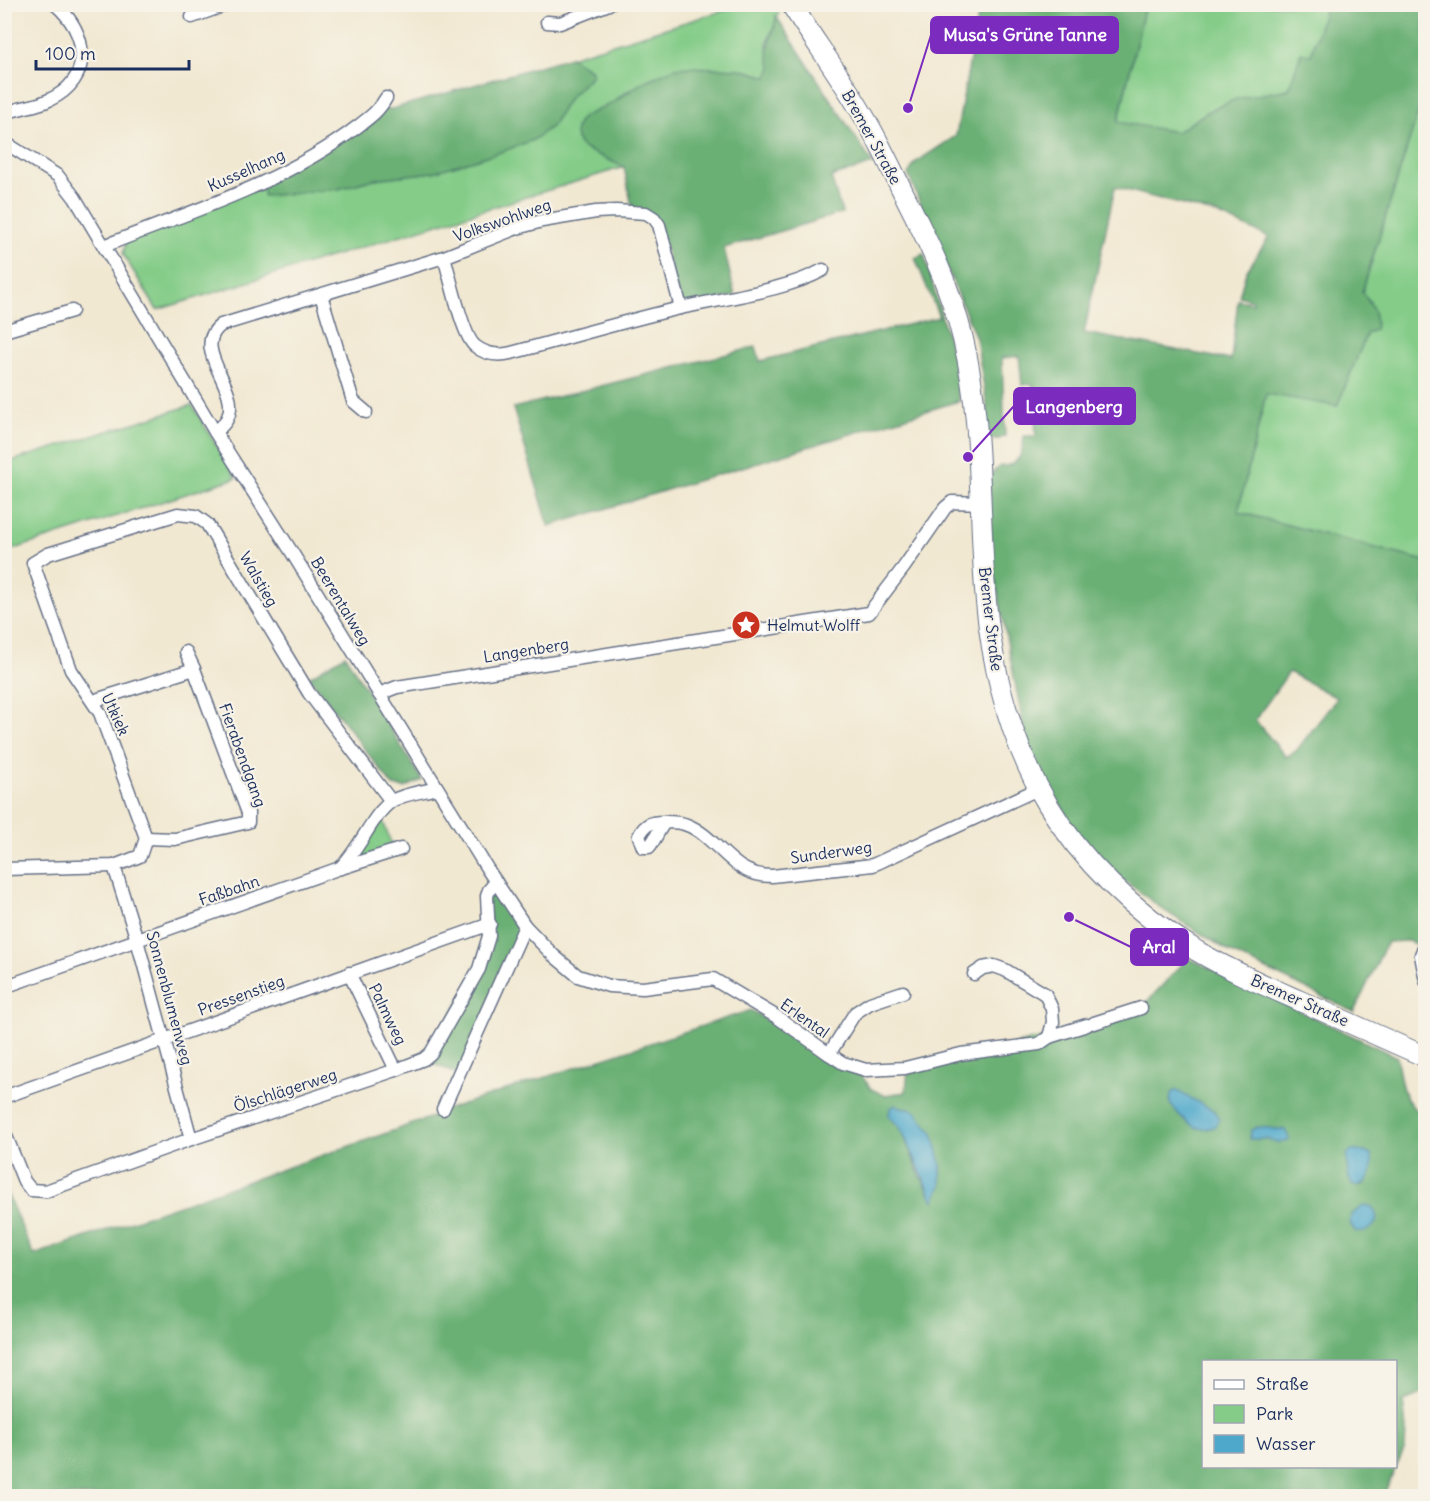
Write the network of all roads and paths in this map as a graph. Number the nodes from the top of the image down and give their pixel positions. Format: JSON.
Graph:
{"nodes":[{"id":1,"x":55,"y":4,"type":"edge"},
{"id":2,"x":228,"y":4,"type":"edge"},
{"id":3,"x":609,"y":4,"type":"edge"},
{"id":4,"x":791,"y":4,"type":"edge"},
{"id":5,"x":192,"y":17,"type":"dead end"},
{"id":6,"x":547,"y":22,"type":"dead end"},
{"id":7,"x":386,"y":98,"type":"dead end"},
{"id":8,"x":4,"y":114,"type":"edge"},
{"id":9,"x":4,"y":142,"type":"edge"},
{"id":10,"x":104,"y":246,"type":"junction"},
{"id":11,"x":444,"y":256,"type":"junction"},
{"id":12,"x":823,"y":270,"type":"dead end"},
{"id":13,"x":321,"y":295,"type":"junction"},
{"id":14,"x":681,"y":308,"type":"junction"},
{"id":15,"x":72,"y":311,"type":"dead end"},
{"id":16,"x":4,"y":331,"type":"edge"},
{"id":17,"x":366,"y":412,"type":"dead end"},
{"id":18,"x":215,"y":432,"type":"junction"},
{"id":19,"x":982,"y":503,"type":"junction"},
{"id":20,"x":33,"y":563,"type":"joint"},
{"id":21,"x":186,"y":652,"type":"dead end"},
{"id":22,"x":194,"y":669,"type":"junction"},
{"id":23,"x":379,"y":694,"type":"junction"},
{"id":24,"x":95,"y":703,"type":"junction"},
{"id":25,"x":437,"y":788,"type":"junction"},
{"id":26,"x":1038,"y":789,"type":"junction"},
{"id":27,"x":391,"y":801,"type":"junction"},
{"id":28,"x":665,"y":822,"type":"dead end"},
{"id":29,"x":146,"y":838,"type":"junction"},
{"id":30,"x":401,"y":849,"type":"dead end"},
{"id":31,"x":114,"y":866,"type":"junction"},
{"id":32,"x":340,"y":868,"type":"junction"},
{"id":33,"x":4,"y":869,"type":"edge"},
{"id":34,"x":496,"y":882,"type":"junction"},
{"id":35,"x":489,"y":924,"type":"junction"},
{"id":36,"x":525,"y":926,"type":"junction"},
{"id":37,"x":137,"y":939,"type":"junction"},
{"id":38,"x":1425,"y":942,"type":"edge"},
{"id":39,"x":349,"y":973,"type":"junction"},
{"id":40,"x":974,"y":974,"type":"dead end"},
{"id":41,"x":1425,"y":981,"type":"edge"},
{"id":42,"x":4,"y":987,"type":"edge"},
{"id":43,"x":903,"y":992,"type":"dead end"},
{"id":44,"x":1141,"y":1008,"type":"dead end"},
{"id":45,"x":1049,"y":1037,"type":"junction"},
{"id":46,"x":164,"y":1040,"type":"junction"},
{"id":47,"x":829,"y":1054,"type":"junction"},
{"id":48,"x":1425,"y":1057,"type":"edge"},
{"id":49,"x":396,"y":1070,"type":"junction"},
{"id":50,"x":4,"y":1097,"type":"edge"},
{"id":51,"x":443,"y":1109,"type":"dead end"},
{"id":52,"x":4,"y":1131,"type":"edge"},
{"id":53,"x":190,"y":1139,"type":"junction"}],
"edges":[{"from":1,"to":8,"type":"street"},
{"from":2,"to":5,"type":"street"},
{"from":3,"to":6,"type":"street"},
{"from":4,"to":19,"type":"main road","name":"Bremer Straße"},
{"from":7,"to":10,"type":"street","name":"Kusselhang"},
{"from":9,"to":10,"type":"street","name":"Beerentalweg"},
{"from":10,"to":18,"type":"street","name":"Beerentalweg"},
{"from":11,"to":13,"type":"street","name":"Volkswohlweg"},
{"from":11,"to":14,"type":"street","name":"Volkswohlweg"},
{"from":11,"to":14,"type":"street","name":"Volkswohlweg"},
{"from":12,"to":14,"type":"street","name":"Volkswohlweg"},
{"from":13,"to":17,"type":"street"},
{"from":13,"to":18,"type":"street","name":"Volkswohlweg"},
{"from":15,"to":16,"type":"street"},
{"from":18,"to":23,"type":"street","name":"Beerentalweg"},
{"from":19,"to":23,"type":"street","name":"Langenberg"},
{"from":19,"to":26,"type":"main road","name":"Bremer Straße"},
{"from":20,"to":24,"type":"street","name":"Utkiek"},
{"from":20,"to":27,"type":"street","name":"Walstieg"},
{"from":21,"to":22,"type":"street"},
{"from":22,"to":24,"type":"street"},
{"from":22,"to":29,"type":"street","name":"Fierabendgang"},
{"from":23,"to":25,"type":"street","name":"Beerentalweg"},
{"from":24,"to":29,"type":"street","name":"Utkiek"},
{"from":25,"to":27,"type":"street"},
{"from":25,"to":34,"type":"street","name":"Beerentalweg"},
{"from":26,"to":28,"type":"street","name":"Sunderweg"},
{"from":26,"to":48,"type":"main road","name":"Bremer Straße"},
{"from":27,"to":32,"type":"street"},
{"from":29,"to":31,"type":"street"},
{"from":30,"to":32,"type":"street","name":"Faßbahn"},
{"from":31,"to":33,"type":"street"},
{"from":31,"to":37,"type":"street","name":"Sonnenblumenweg"},
{"from":32,"to":37,"type":"street","name":"Faßbahn"},
{"from":34,"to":35,"type":"street","name":"Ölschlägerweg"},
{"from":34,"to":36,"type":"street","name":"Beerentalweg"},
{"from":35,"to":39,"type":"street","name":"Pressenstieg"},
{"from":35,"to":49,"type":"street","name":"Ölschlägerweg"},
{"from":36,"to":47,"type":"street","name":"Erlental"},
{"from":36,"to":51,"type":"street"},
{"from":37,"to":42,"type":"street","name":"Faßbahn"},
{"from":37,"to":46,"type":"street","name":"Sonnenblumenweg"},
{"from":38,"to":41,"type":"street"},
{"from":39,"to":46,"type":"street","name":"Pressenstieg"},
{"from":39,"to":49,"type":"street","name":"Palmweg"},
{"from":40,"to":45,"type":"street"},
{"from":43,"to":47,"type":"street"},
{"from":44,"to":45,"type":"street","name":"Erlental"},
{"from":45,"to":47,"type":"street","name":"Erlental"},
{"from":46,"to":50,"type":"street","name":"Pressenstieg"},
{"from":46,"to":53,"type":"street","name":"Sonnenblumenweg"},
{"from":49,"to":53,"type":"street","name":"Ölschlägerweg"},
{"from":52,"to":53,"type":"street","name":"Ölschlägerweg"}]}
